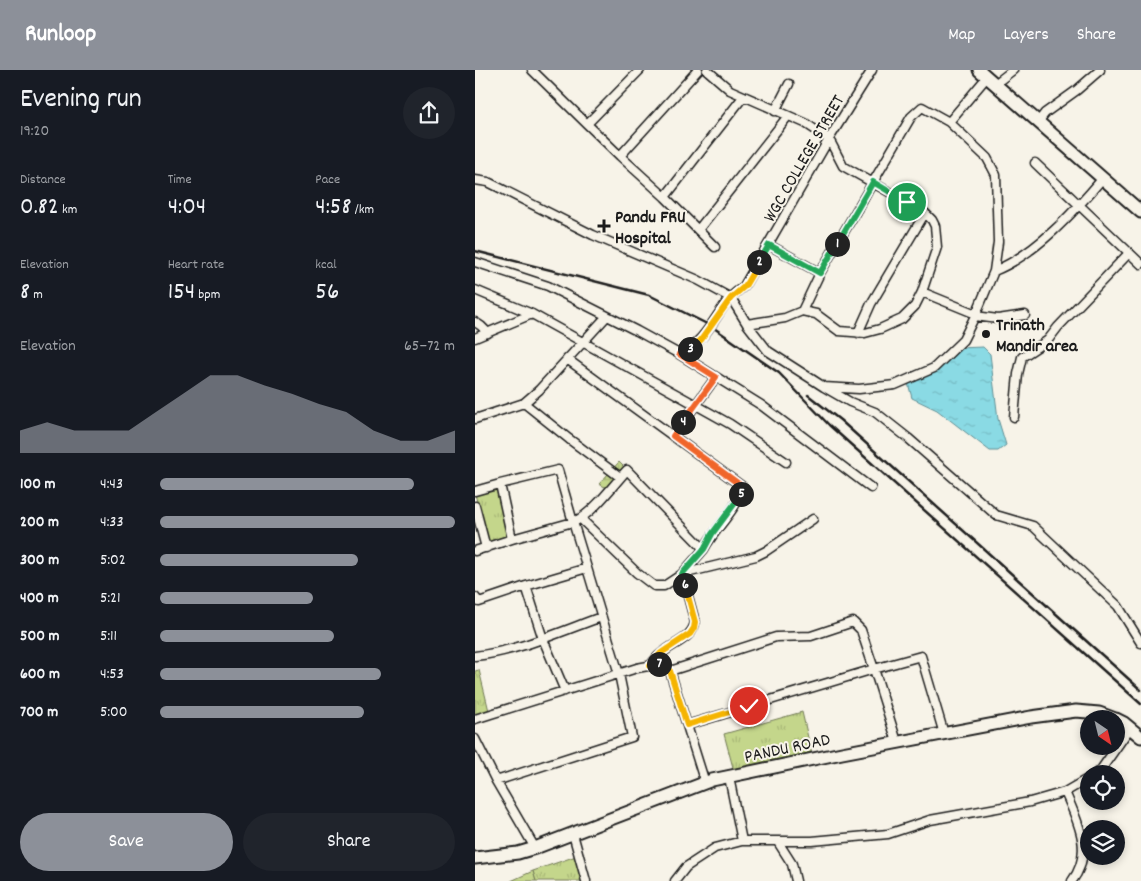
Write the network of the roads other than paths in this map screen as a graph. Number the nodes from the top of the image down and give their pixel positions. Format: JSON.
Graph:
{"nodes":[{"id":1,"x":532,"y":70,"type":"edge"},
{"id":2,"x":640,"y":70,"type":"edge"},
{"id":3,"x":698,"y":70,"type":"edge"},
{"id":4,"x":707,"y":70,"type":"edge"},
{"id":5,"x":872,"y":70,"type":"edge"},
{"id":6,"x":1013,"y":70,"type":"edge"},
{"id":7,"x":1100,"y":70,"type":"edge"},
{"id":8,"x":987,"y":77,"type":"edge"},
{"id":9,"x":789,"y":84,"type":"dead end"},
{"id":10,"x":743,"y":97,"type":"junction"},
{"id":11,"x":775,"y":111,"type":"junction"},
{"id":12,"x":788,"y":116,"type":"junction"},
{"id":13,"x":949,"y":122,"type":"junction"},
{"id":14,"x":1038,"y":122,"type":"junction"},
{"id":15,"x":587,"y":124,"type":"junction"},
{"id":16,"x":829,"y":139,"type":"junction"},
{"id":17,"x":620,"y":156,"type":"junction"},
{"id":18,"x":1035,"y":163,"type":"dead end"},
{"id":19,"x":1103,"y":178,"type":"junction"},
{"id":20,"x":475,"y":180,"type":"edge"},
{"id":21,"x":873,"y":182,"type":"junction"},
{"id":22,"x":665,"y":197,"type":"junction"},
{"id":23,"x":1079,"y":206,"type":"junction"},
{"id":24,"x":1141,"y":212,"type":"edge"},
{"id":25,"x":925,"y":213,"type":"junction"},
{"id":26,"x":699,"y":230,"type":"junction"},
{"id":27,"x":769,"y":245,"type":"junction"},
{"id":28,"x":715,"y":246,"type":"dead end"},
{"id":29,"x":1129,"y":253,"type":"junction"},
{"id":30,"x":475,"y":262,"type":"edge"},
{"id":31,"x":1141,"y":264,"type":"edge"},
{"id":32,"x":994,"y":270,"type":"junction"},
{"id":33,"x":820,"y":273,"type":"junction"},
{"id":34,"x":475,"y":290,"type":"edge"},
{"id":35,"x":922,"y":292,"type":"junction"},
{"id":36,"x":731,"y":298,"type":"junction"},
{"id":37,"x":802,"y":311,"type":"junction"},
{"id":38,"x":532,"y":314,"type":"junction"},
{"id":39,"x":976,"y":315,"type":"junction"},
{"id":40,"x":1025,"y":315,"type":"dead end"},
{"id":41,"x":607,"y":316,"type":"junction"},
{"id":42,"x":475,"y":322,"type":"edge"},
{"id":43,"x":747,"y":324,"type":"junction"},
{"id":44,"x":487,"y":333,"type":"junction"},
{"id":45,"x":857,"y":333,"type":"junction"},
{"id":46,"x":475,"y":338,"type":"edge"},
{"id":47,"x":583,"y":342,"type":"junction"},
{"id":48,"x":679,"y":354,"type":"junction"},
{"id":49,"x":567,"y":359,"type":"junction"},
{"id":50,"x":716,"y":377,"type":"junction"},
{"id":51,"x":824,"y":387,"type":"junction"},
{"id":52,"x":524,"y":403,"type":"junction"},
{"id":53,"x":696,"y":405,"type":"junction"},
{"id":54,"x":1014,"y":417,"type":"dead end"},
{"id":55,"x":475,"y":419,"type":"edge"},
{"id":56,"x":673,"y":436,"type":"junction"},
{"id":57,"x":786,"y":462,"type":"dead end"},
{"id":58,"x":620,"y":477,"type":"junction"},
{"id":59,"x":499,"y":484,"type":"junction"},
{"id":60,"x":871,"y":488,"type":"dead end"},
{"id":61,"x":475,"y":491,"type":"edge"},
{"id":62,"x":475,"y":506,"type":"edge"},
{"id":63,"x":813,"y":519,"type":"dead end"},
{"id":64,"x":577,"y":521,"type":"junction"},
{"id":65,"x":512,"y":539,"type":"junction"},
{"id":66,"x":485,"y":548,"type":"junction"},
{"id":67,"x":704,"y":549,"type":"junction"},
{"id":68,"x":475,"y":551,"type":"edge"},
{"id":69,"x":587,"y":568,"type":"junction"},
{"id":70,"x":682,"y":574,"type":"junction"},
{"id":71,"x":526,"y":586,"type":"junction"},
{"id":72,"x":475,"y":597,"type":"edge"},
{"id":73,"x":601,"y":617,"type":"junction"},
{"id":74,"x":543,"y":639,"type":"junction"},
{"id":75,"x":1141,"y":643,"type":"edge"},
{"id":76,"x":475,"y":656,"type":"edge"},
{"id":77,"x":650,"y":666,"type":"junction"},
{"id":78,"x":874,"y":669,"type":"junction"},
{"id":79,"x":670,"y":671,"type":"junction"},
{"id":80,"x":619,"y":674,"type":"junction"},
{"id":81,"x":565,"y":691,"type":"junction"},
{"id":82,"x":1080,"y":711,"type":"edge"},
{"id":83,"x":475,"y":719,"type":"edge"},
{"id":84,"x":1125,"y":724,"type":"edge"},
{"id":85,"x":687,"y":725,"type":"junction"},
{"id":86,"x":1131,"y":728,"type":"junction"},
{"id":87,"x":944,"y":734,"type":"junction"},
{"id":88,"x":1141,"y":737,"type":"edge"},
{"id":89,"x":475,"y":739,"type":"edge"},
{"id":90,"x":897,"y":742,"type":"junction"},
{"id":91,"x":1104,"y":765,"type":"edge"},
{"id":92,"x":729,"y":777,"type":"junction"},
{"id":93,"x":496,"y":782,"type":"junction"},
{"id":94,"x":705,"y":783,"type":"junction"},
{"id":95,"x":1080,"y":783,"type":"edge"},
{"id":96,"x":1065,"y":792,"type":"junction"},
{"id":97,"x":573,"y":834,"type":"junction"},
{"id":98,"x":743,"y":841,"type":"junction"},
{"id":99,"x":777,"y":842,"type":"junction"},
{"id":100,"x":535,"y":848,"type":"junction"},
{"id":101,"x":475,"y":858,"type":"edge"},
{"id":102,"x":586,"y":881,"type":"edge"},
{"id":103,"x":675,"y":881,"type":"edge"},
{"id":104,"x":797,"y":881,"type":"edge"},
{"id":105,"x":1072,"y":881,"type":"edge"}],
"edges":[{"from":1,"to":15,"type":"street"},
{"from":2,"to":15,"type":"street"},
{"from":3,"to":17,"type":"street"},
{"from":4,"to":10,"type":"street"},
{"from":5,"to":16,"type":"street","name":"WGC COLLEGE STREET"},
{"from":6,"to":8,"type":"street"},
{"from":7,"to":14,"type":"street"},
{"from":8,"to":13,"type":"street"},
{"from":8,"to":14,"type":"street"},
{"from":9,"to":11,"type":"street"},
{"from":10,"to":11,"type":"street"},
{"from":10,"to":22,"type":"street"},
{"from":11,"to":12,"type":"street"},
{"from":12,"to":16,"type":"street"},
{"from":12,"to":26,"type":"street"},
{"from":13,"to":21,"type":"street"},
{"from":13,"to":32,"type":"street"},
{"from":14,"to":19,"type":"street"},
{"from":15,"to":17,"type":"street"},
{"from":16,"to":21,"type":"street"},
{"from":16,"to":27,"type":"street","name":"WGC COLLEGE STREET"},
{"from":17,"to":22,"type":"street"},
{"from":18,"to":23,"type":"street"},
{"from":19,"to":23,"type":"street"},
{"from":19,"to":24,"type":"street"},
{"from":20,"to":36,"type":"street"},
{"from":21,"to":25,"type":"street"},
{"from":21,"to":33,"type":"street"},
{"from":22,"to":26,"type":"street"},
{"from":23,"to":29,"type":"street"},
{"from":23,"to":32,"type":"street"},
{"from":25,"to":35,"type":"street"},
{"from":25,"to":45,"type":"street"},
{"from":26,"to":28,"type":"street"},
{"from":27,"to":33,"type":"street"},
{"from":27,"to":36,"type":"street","name":"WGC COLLEGE STREET"},
{"from":29,"to":31,"type":"street"},
{"from":29,"to":54,"type":"street"},
{"from":30,"to":41,"type":"street"},
{"from":32,"to":39,"type":"street"},
{"from":33,"to":37,"type":"street"},
{"from":34,"to":38,"type":"street"},
{"from":35,"to":39,"type":"street"},
{"from":35,"to":45,"type":"street"},
{"from":36,"to":43,"type":"street"},
{"from":36,"to":48,"type":"street","name":"WGC COLLEGE STREET"},
{"from":37,"to":43,"type":"street"},
{"from":37,"to":45,"type":"street"},
{"from":38,"to":44,"type":"street"},
{"from":38,"to":47,"type":"street"},
{"from":39,"to":40,"type":"street"},
{"from":39,"to":51,"type":"street"},
{"from":41,"to":47,"type":"street"},
{"from":41,"to":48,"type":"street"},
{"from":42,"to":44,"type":"street"},
{"from":43,"to":51,"type":"street"},
{"from":44,"to":46,"type":"street"},
{"from":47,"to":49,"type":"street"},
{"from":47,"to":53,"type":"street"},
{"from":48,"to":50,"type":"street"},
{"from":49,"to":52,"type":"street"},
{"from":49,"to":56,"type":"street"},
{"from":50,"to":53,"type":"street"},
{"from":50,"to":60,"type":"street"},
{"from":51,"to":75,"type":"street"},
{"from":52,"to":55,"type":"street"},
{"from":52,"to":58,"type":"street"},
{"from":53,"to":56,"type":"street"},
{"from":53,"to":57,"type":"street"},
{"from":56,"to":67,"type":"street"},
{"from":58,"to":64,"type":"street"},
{"from":58,"to":67,"type":"street"},
{"from":59,"to":61,"type":"street"},
{"from":59,"to":64,"type":"street"},
{"from":59,"to":65,"type":"street"},
{"from":62,"to":66,"type":"street"},
{"from":63,"to":70,"type":"street"},
{"from":64,"to":65,"type":"street"},
{"from":64,"to":69,"type":"street"},
{"from":64,"to":70,"type":"street"},
{"from":65,"to":66,"type":"street"},
{"from":66,"to":68,"type":"street"},
{"from":67,"to":70,"type":"street"},
{"from":69,"to":71,"type":"street"},
{"from":69,"to":73,"type":"street"},
{"from":70,"to":77,"type":"street"},
{"from":71,"to":72,"type":"street"},
{"from":71,"to":74,"type":"street"},
{"from":73,"to":74,"type":"street"},
{"from":73,"to":80,"type":"street"},
{"from":74,"to":76,"type":"street"},
{"from":74,"to":81,"type":"street"},
{"from":77,"to":79,"type":"street"},
{"from":77,"to":80,"type":"street"},
{"from":78,"to":79,"type":"street"},
{"from":78,"to":85,"type":"street"},
{"from":78,"to":87,"type":"street"},
{"from":78,"to":90,"type":"street"},
{"from":79,"to":85,"type":"street"},
{"from":80,"to":81,"type":"street"},
{"from":80,"to":93,"type":"street"},
{"from":81,"to":83,"type":"street"},
{"from":82,"to":87,"type":"street","name":"PANDU ROAD"},
{"from":84,"to":86,"type":"street","name":"PANDU ROAD"},
{"from":85,"to":94,"type":"street"},
{"from":86,"to":88,"type":"street","name":"PANDU ROAD"},
{"from":86,"to":91,"type":"street"},
{"from":87,"to":90,"type":"street","name":"PANDU ROAD"},
{"from":89,"to":93,"type":"street"},
{"from":90,"to":92,"type":"street","name":"PANDU ROAD"},
{"from":92,"to":94,"type":"street","name":"PANDU ROAD"},
{"from":92,"to":98,"type":"street"},
{"from":93,"to":100,"type":"street"},
{"from":94,"to":97,"type":"street","name":"PANDU ROAD"},
{"from":95,"to":96,"type":"street"},
{"from":96,"to":99,"type":"street"},
{"from":96,"to":105,"type":"street"},
{"from":97,"to":100,"type":"street","name":"PANDU ROAD"},
{"from":97,"to":102,"type":"street"},
{"from":98,"to":99,"type":"street"},
{"from":98,"to":103,"type":"street"},
{"from":99,"to":104,"type":"street"},
{"from":100,"to":101,"type":"street","name":"PANDU ROAD"}]}
